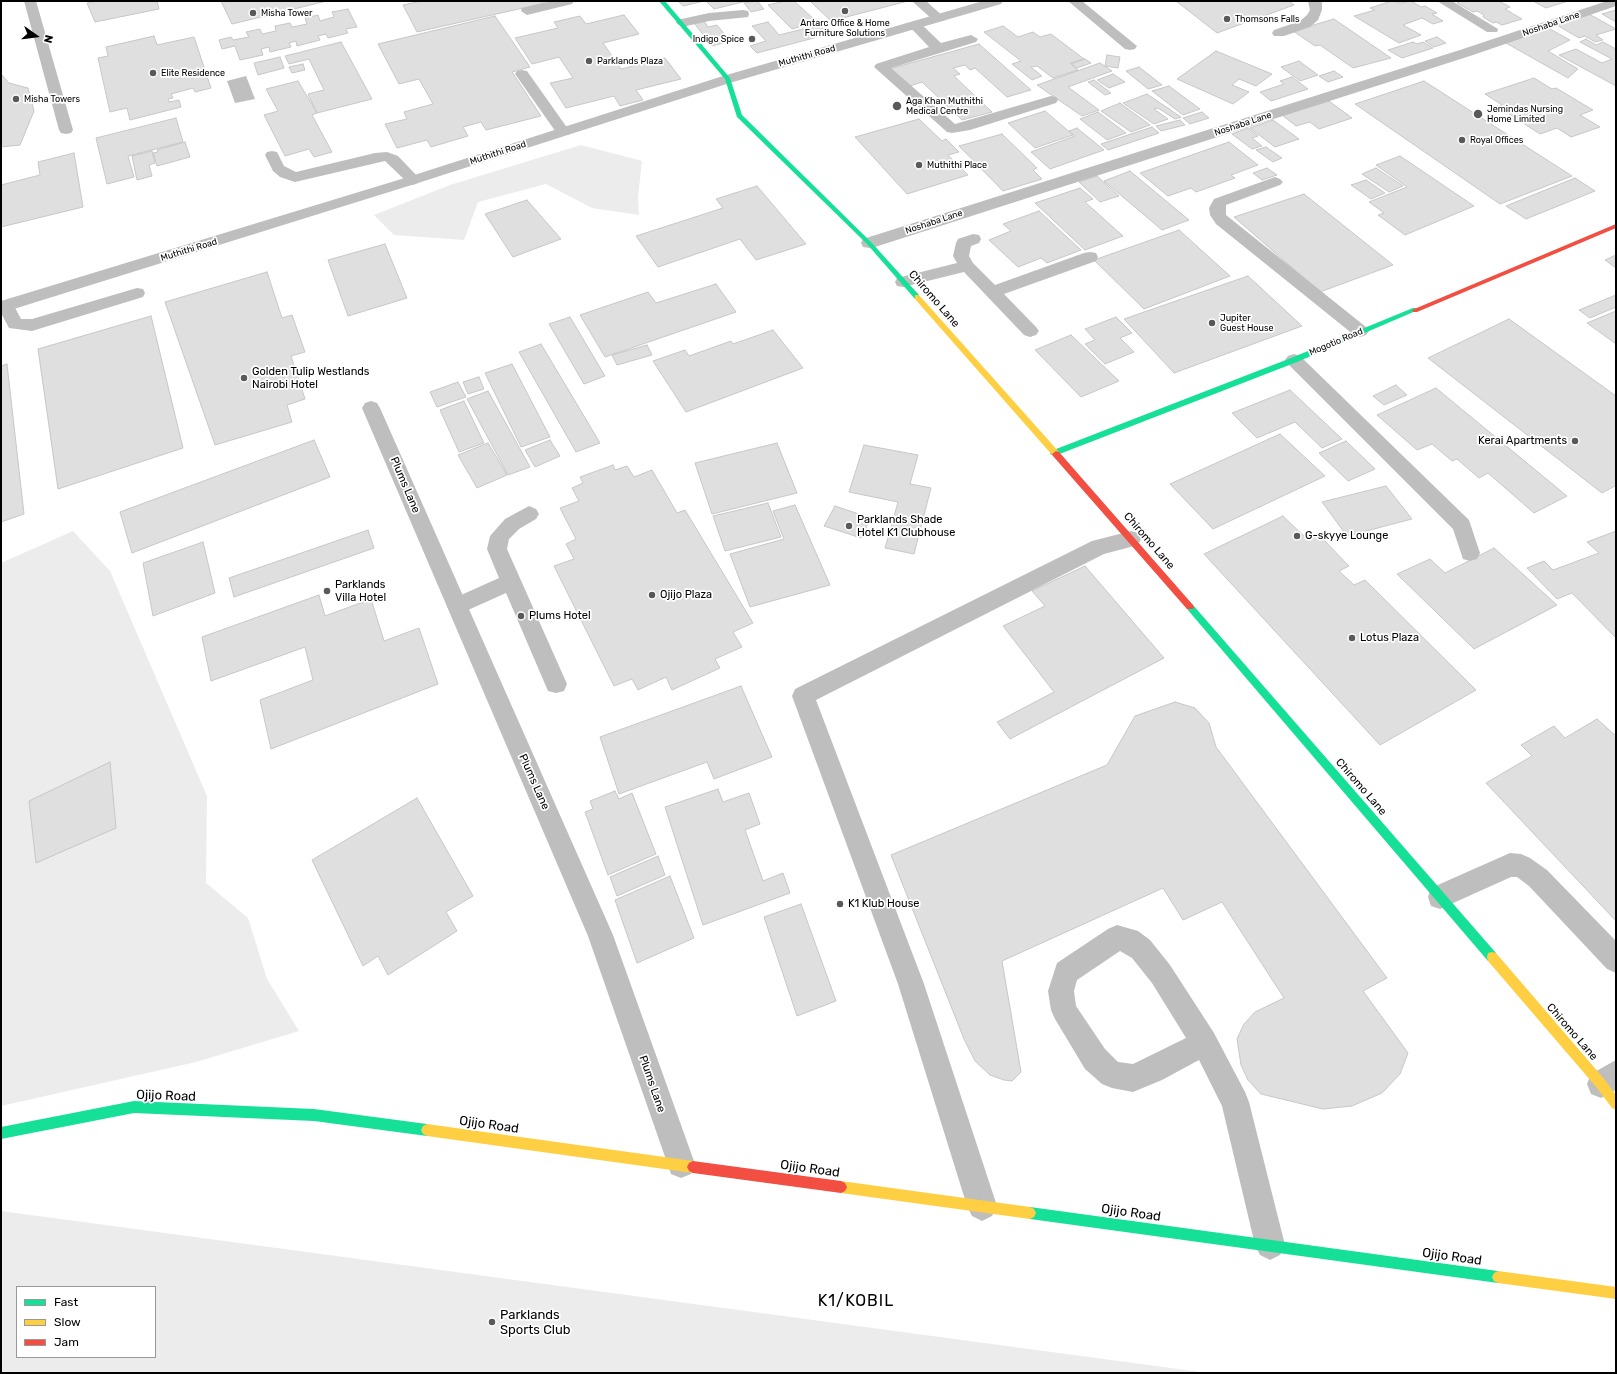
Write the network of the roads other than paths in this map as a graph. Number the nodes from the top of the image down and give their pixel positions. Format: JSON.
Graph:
{"nodes":[{"id":1,"x":30,"y":1,"type":"edge"},
{"id":2,"x":568,"y":1,"type":"edge"},
{"id":3,"x":662,"y":1,"type":"edge"},
{"id":4,"x":918,"y":1,"type":"edge"},
{"id":5,"x":996,"y":1,"type":"edge"},
{"id":6,"x":1074,"y":1,"type":"edge"},
{"id":7,"x":1314,"y":1,"type":"edge"},
{"id":8,"x":1443,"y":1,"type":"edge"},
{"id":9,"x":1616,"y":2,"type":"edge"},
{"id":10,"x":527,"y":11,"type":"dead end"},
{"id":11,"x":743,"y":14,"type":"dead end"},
{"id":12,"x":939,"y":18,"type":"junction"},
{"id":13,"x":682,"y":23,"type":"junction"},
{"id":14,"x":914,"y":25,"type":"junction"},
{"id":15,"x":1492,"y":29,"type":"dead end"},
{"id":16,"x":1279,"y":33,"type":"dead end"},
{"id":17,"x":970,"y":39,"type":"dead end"},
{"id":18,"x":1130,"y":46,"type":"dead end"},
{"id":19,"x":938,"y":48,"type":"junction"},
{"id":20,"x":522,"y":74,"type":"dead end"},
{"id":21,"x":728,"y":79,"type":"junction"},
{"id":22,"x":1051,"y":100,"type":"dead end"},
{"id":23,"x":66,"y":130,"type":"dead end"},
{"id":24,"x":563,"y":132,"type":"junction"},
{"id":25,"x":272,"y":155,"type":"dead end"},
{"id":26,"x":413,"y":180,"type":"junction"},
{"id":27,"x":1275,"y":182,"type":"dead end"},
{"id":28,"x":1616,"y":226,"type":"edge"},
{"id":29,"x":973,"y":239,"type":"dead end"},
{"id":30,"x":869,"y":243,"type":"junction"},
{"id":31,"x":1090,"y":258,"type":"dead end"},
{"id":32,"x":967,"y":266,"type":"junction"},
{"id":33,"x":903,"y":282,"type":"junction"},
{"id":34,"x":992,"y":292,"type":"junction"},
{"id":35,"x":137,"y":293,"type":"dead end"},
{"id":36,"x":4,"y":306,"type":"edge"},
{"id":37,"x":1360,"y":331,"type":"junction"},
{"id":38,"x":1030,"y":332,"type":"dead end"},
{"id":39,"x":1294,"y":360,"type":"junction"},
{"id":40,"x":371,"y":408,"type":"dead end"},
{"id":41,"x":1054,"y":454,"type":"junction"},
{"id":42,"x":529,"y":514,"type":"dead end"},
{"id":43,"x":1131,"y":539,"type":"junction"},
{"id":44,"x":1470,"y":553,"type":"dead end"},
{"id":45,"x":512,"y":582,"type":"junction"},
{"id":46,"x":457,"y":606,"type":"junction"},
{"id":47,"x":556,"y":684,"type":"dead end"},
{"id":48,"x":1440,"y":897,"type":"junction"},
{"id":49,"x":1616,"y":960,"type":"edge"},
{"id":50,"x":1204,"y":1043,"type":"junction"},
{"id":51,"x":1611,"y":1087,"type":"edge"},
{"id":52,"x":1,"y":1134,"type":"edge"},
{"id":53,"x":681,"y":1164,"type":"junction"},
{"id":54,"x":982,"y":1206,"type":"junction"},
{"id":55,"x":1270,"y":1245,"type":"junction"},
{"id":56,"x":1616,"y":1293,"type":"edge"}],
"edges":[{"from":1,"to":23,"type":"street"},
{"from":2,"to":10,"type":"street"},
{"from":3,"to":13,"type":"street","name":"Chiromo Lane"},
{"from":4,"to":12,"type":"street"},
{"from":5,"to":12,"type":"street","name":"Muthithi Road"},
{"from":6,"to":18,"type":"street"},
{"from":7,"to":16,"type":"street"},
{"from":8,"to":15,"type":"street"},
{"from":9,"to":30,"type":"street","name":"Noshaba Lane"},
{"from":11,"to":13,"type":"street"},
{"from":12,"to":14,"type":"street","name":"Muthithi Road"},
{"from":13,"to":21,"type":"street","name":"Chiromo Lane"},
{"from":14,"to":19,"type":"street"},
{"from":14,"to":21,"type":"street","name":"Muthithi Road"},
{"from":17,"to":19,"type":"street"},
{"from":19,"to":22,"type":"street"},
{"from":20,"to":24,"type":"street"},
{"from":21,"to":24,"type":"street","name":"Muthithi Road"},
{"from":21,"to":30,"type":"street","name":"Chiromo Lane"},
{"from":24,"to":26,"type":"street","name":"Muthithi Road"},
{"from":25,"to":26,"type":"street"},
{"from":26,"to":36,"type":"street","name":"Muthithi Road"},
{"from":27,"to":37,"type":"street"},
{"from":28,"to":37,"type":"street","name":"Mogotio Road"},
{"from":29,"to":32,"type":"street"},
{"from":30,"to":33,"type":"street","name":"Chiromo Lane"},
{"from":31,"to":34,"type":"street"},
{"from":32,"to":33,"type":"street"},
{"from":32,"to":34,"type":"street"},
{"from":33,"to":41,"type":"street","name":"Chiromo Lane"},
{"from":34,"to":38,"type":"street"},
{"from":35,"to":36,"type":"street"},
{"from":37,"to":39,"type":"street","name":"Mogotio Road"},
{"from":39,"to":41,"type":"street","name":"Mogotio Road"},
{"from":39,"to":44,"type":"street"},
{"from":40,"to":46,"type":"street","name":"Plums Lane"},
{"from":41,"to":43,"type":"street","name":"Chiromo Lane"},
{"from":42,"to":45,"type":"street"},
{"from":43,"to":48,"type":"street","name":"Chiromo Lane"},
{"from":43,"to":54,"type":"street"},
{"from":45,"to":46,"type":"street"},
{"from":45,"to":47,"type":"street"},
{"from":46,"to":53,"type":"street","name":"Plums Lane"},
{"from":48,"to":49,"type":"street"},
{"from":48,"to":51,"type":"street","name":"Chiromo Lane"},
{"from":50,"to":50,"type":"street"},
{"from":50,"to":55,"type":"street"},
{"from":52,"to":53,"type":"street","name":"Ojijo Road"},
{"from":53,"to":54,"type":"street","name":"Ojijo Road"},
{"from":54,"to":55,"type":"street","name":"Ojijo Road"},
{"from":55,"to":56,"type":"street","name":"Ojijo Road"}]}
